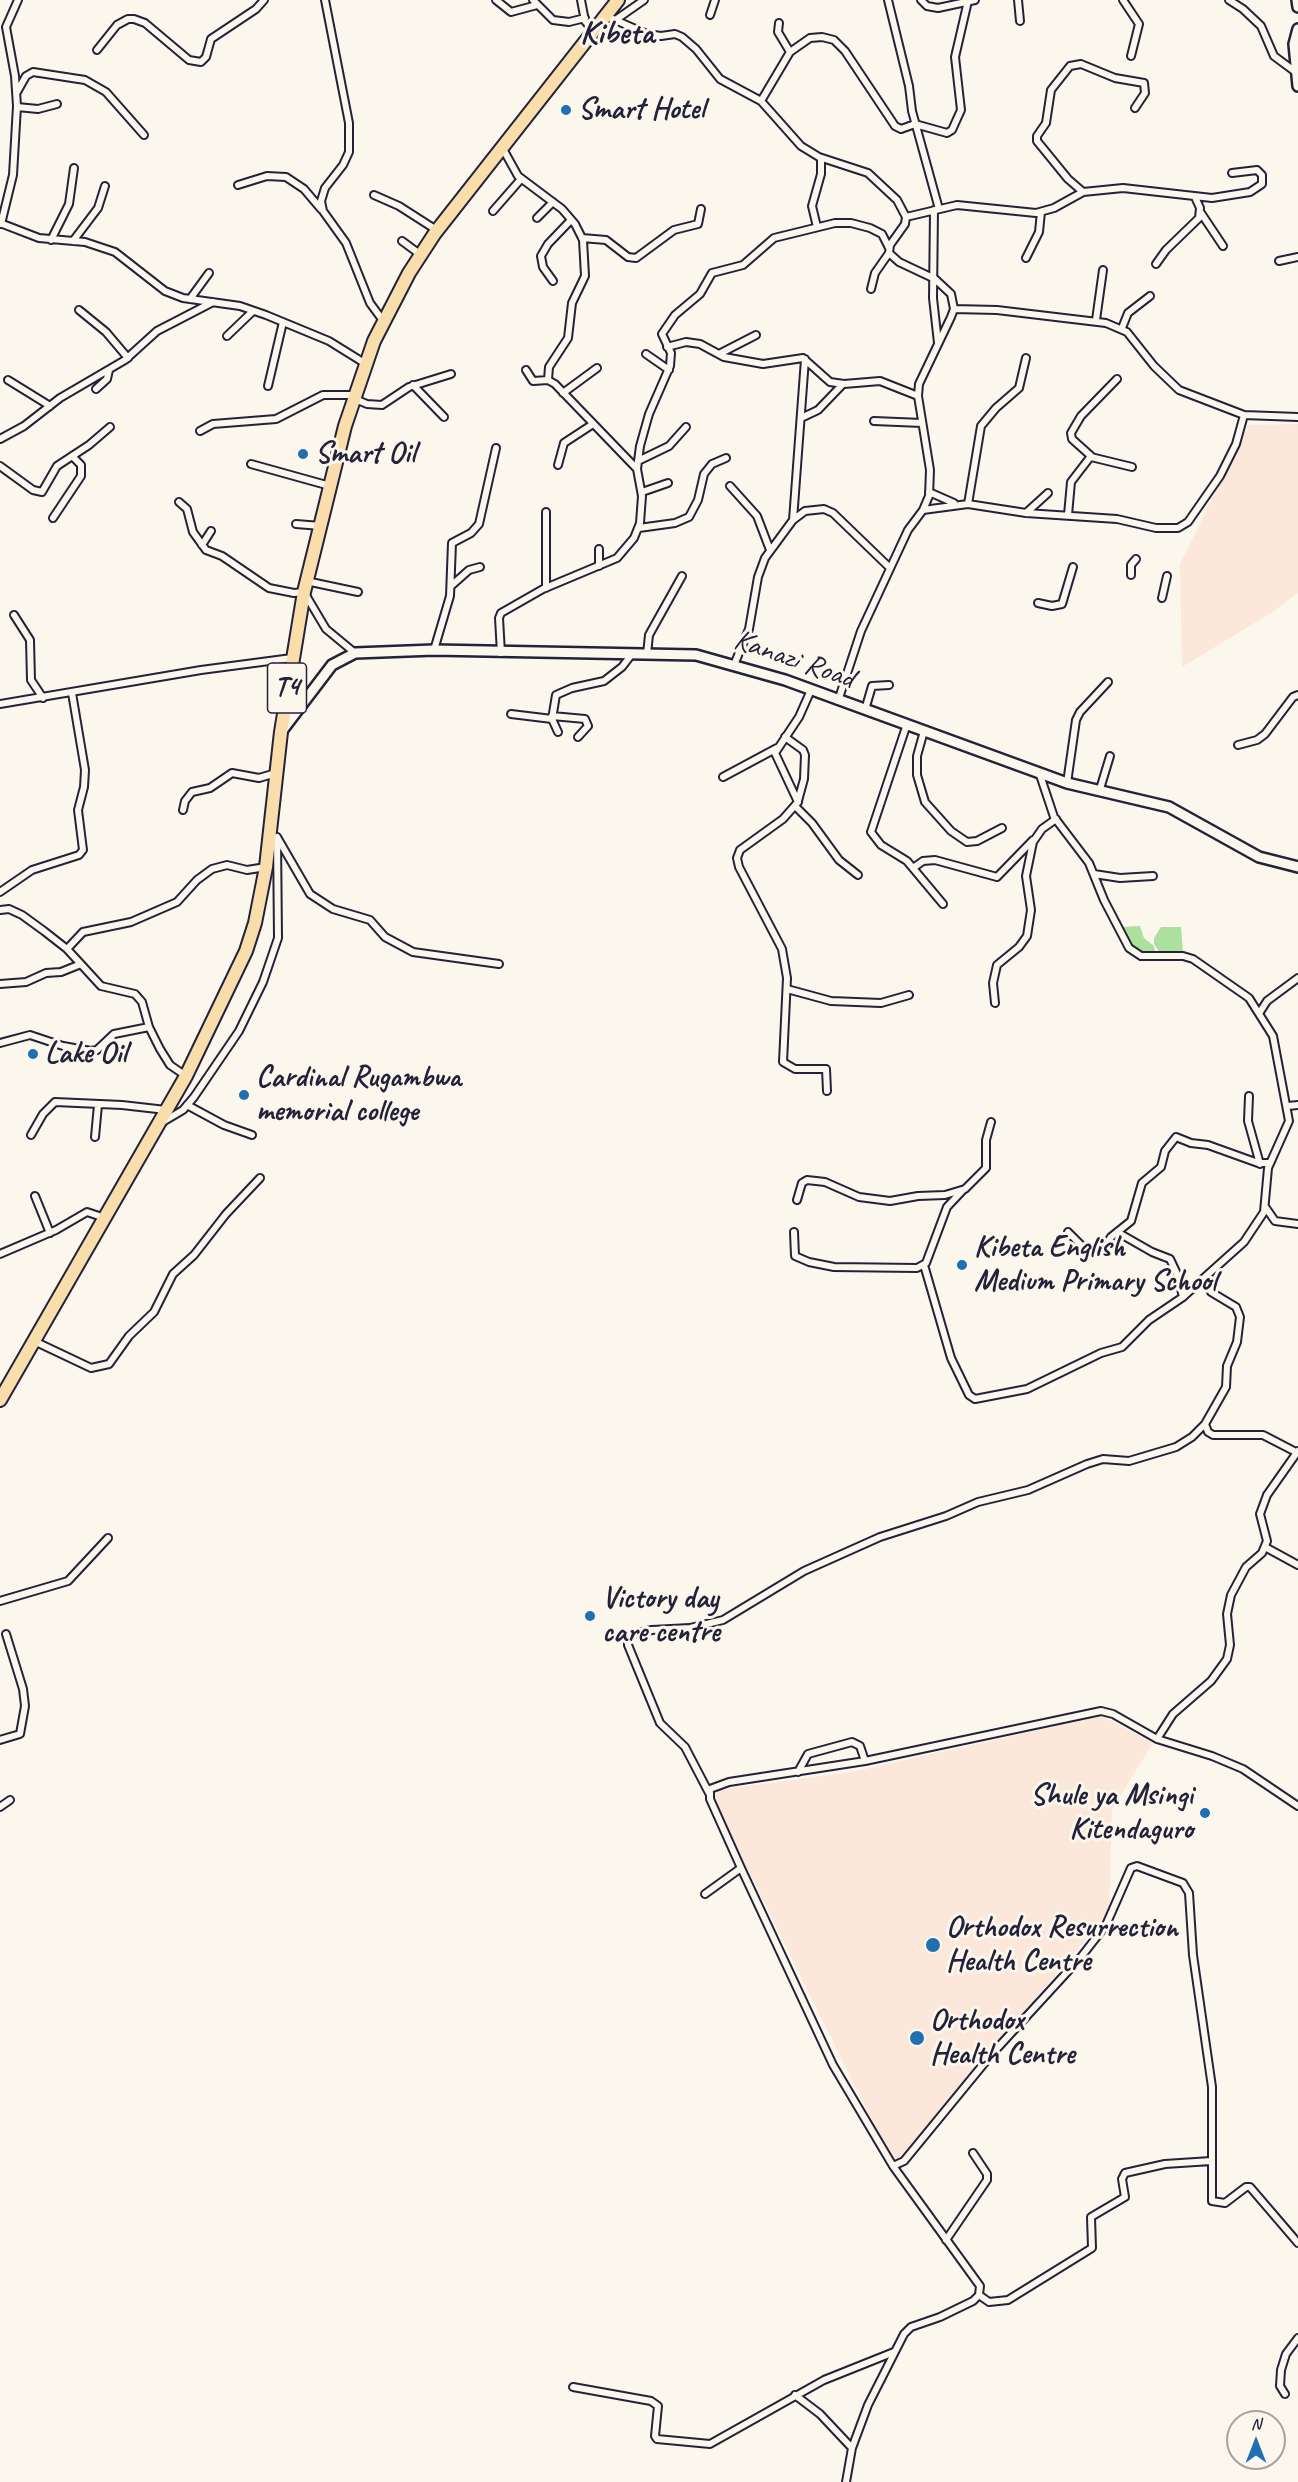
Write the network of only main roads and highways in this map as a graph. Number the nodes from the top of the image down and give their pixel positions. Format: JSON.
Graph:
{"nodes":[{"id":1,"x":618,"y":0,"type":"edge"},
{"id":2,"x":1297,"y":0,"type":"edge"},
{"id":3,"x":1298,"y":7,"type":"edge"},
{"id":4,"x":1298,"y":29,"type":"edge"},
{"id":5,"x":1297,"y":73,"type":"edge"},
{"id":6,"x":1298,"y":86,"type":"edge"},
{"id":7,"x":281,"y":732,"type":"junction"},
{"id":8,"x":1298,"y":867,"type":"edge"},
{"id":9,"x":0,"y":1400,"type":"edge"}],
"edges":[{"from":1,"to":7,"type":"highway","number":"T4"},
{"from":2,"to":3,"type":"main road"},
{"from":4,"to":5,"type":"main road"},
{"from":5,"to":6,"type":"main road"},
{"from":7,"to":8,"type":"main road","name":"Kanazi Road"},
{"from":7,"to":9,"type":"highway","number":"T4"}]}
